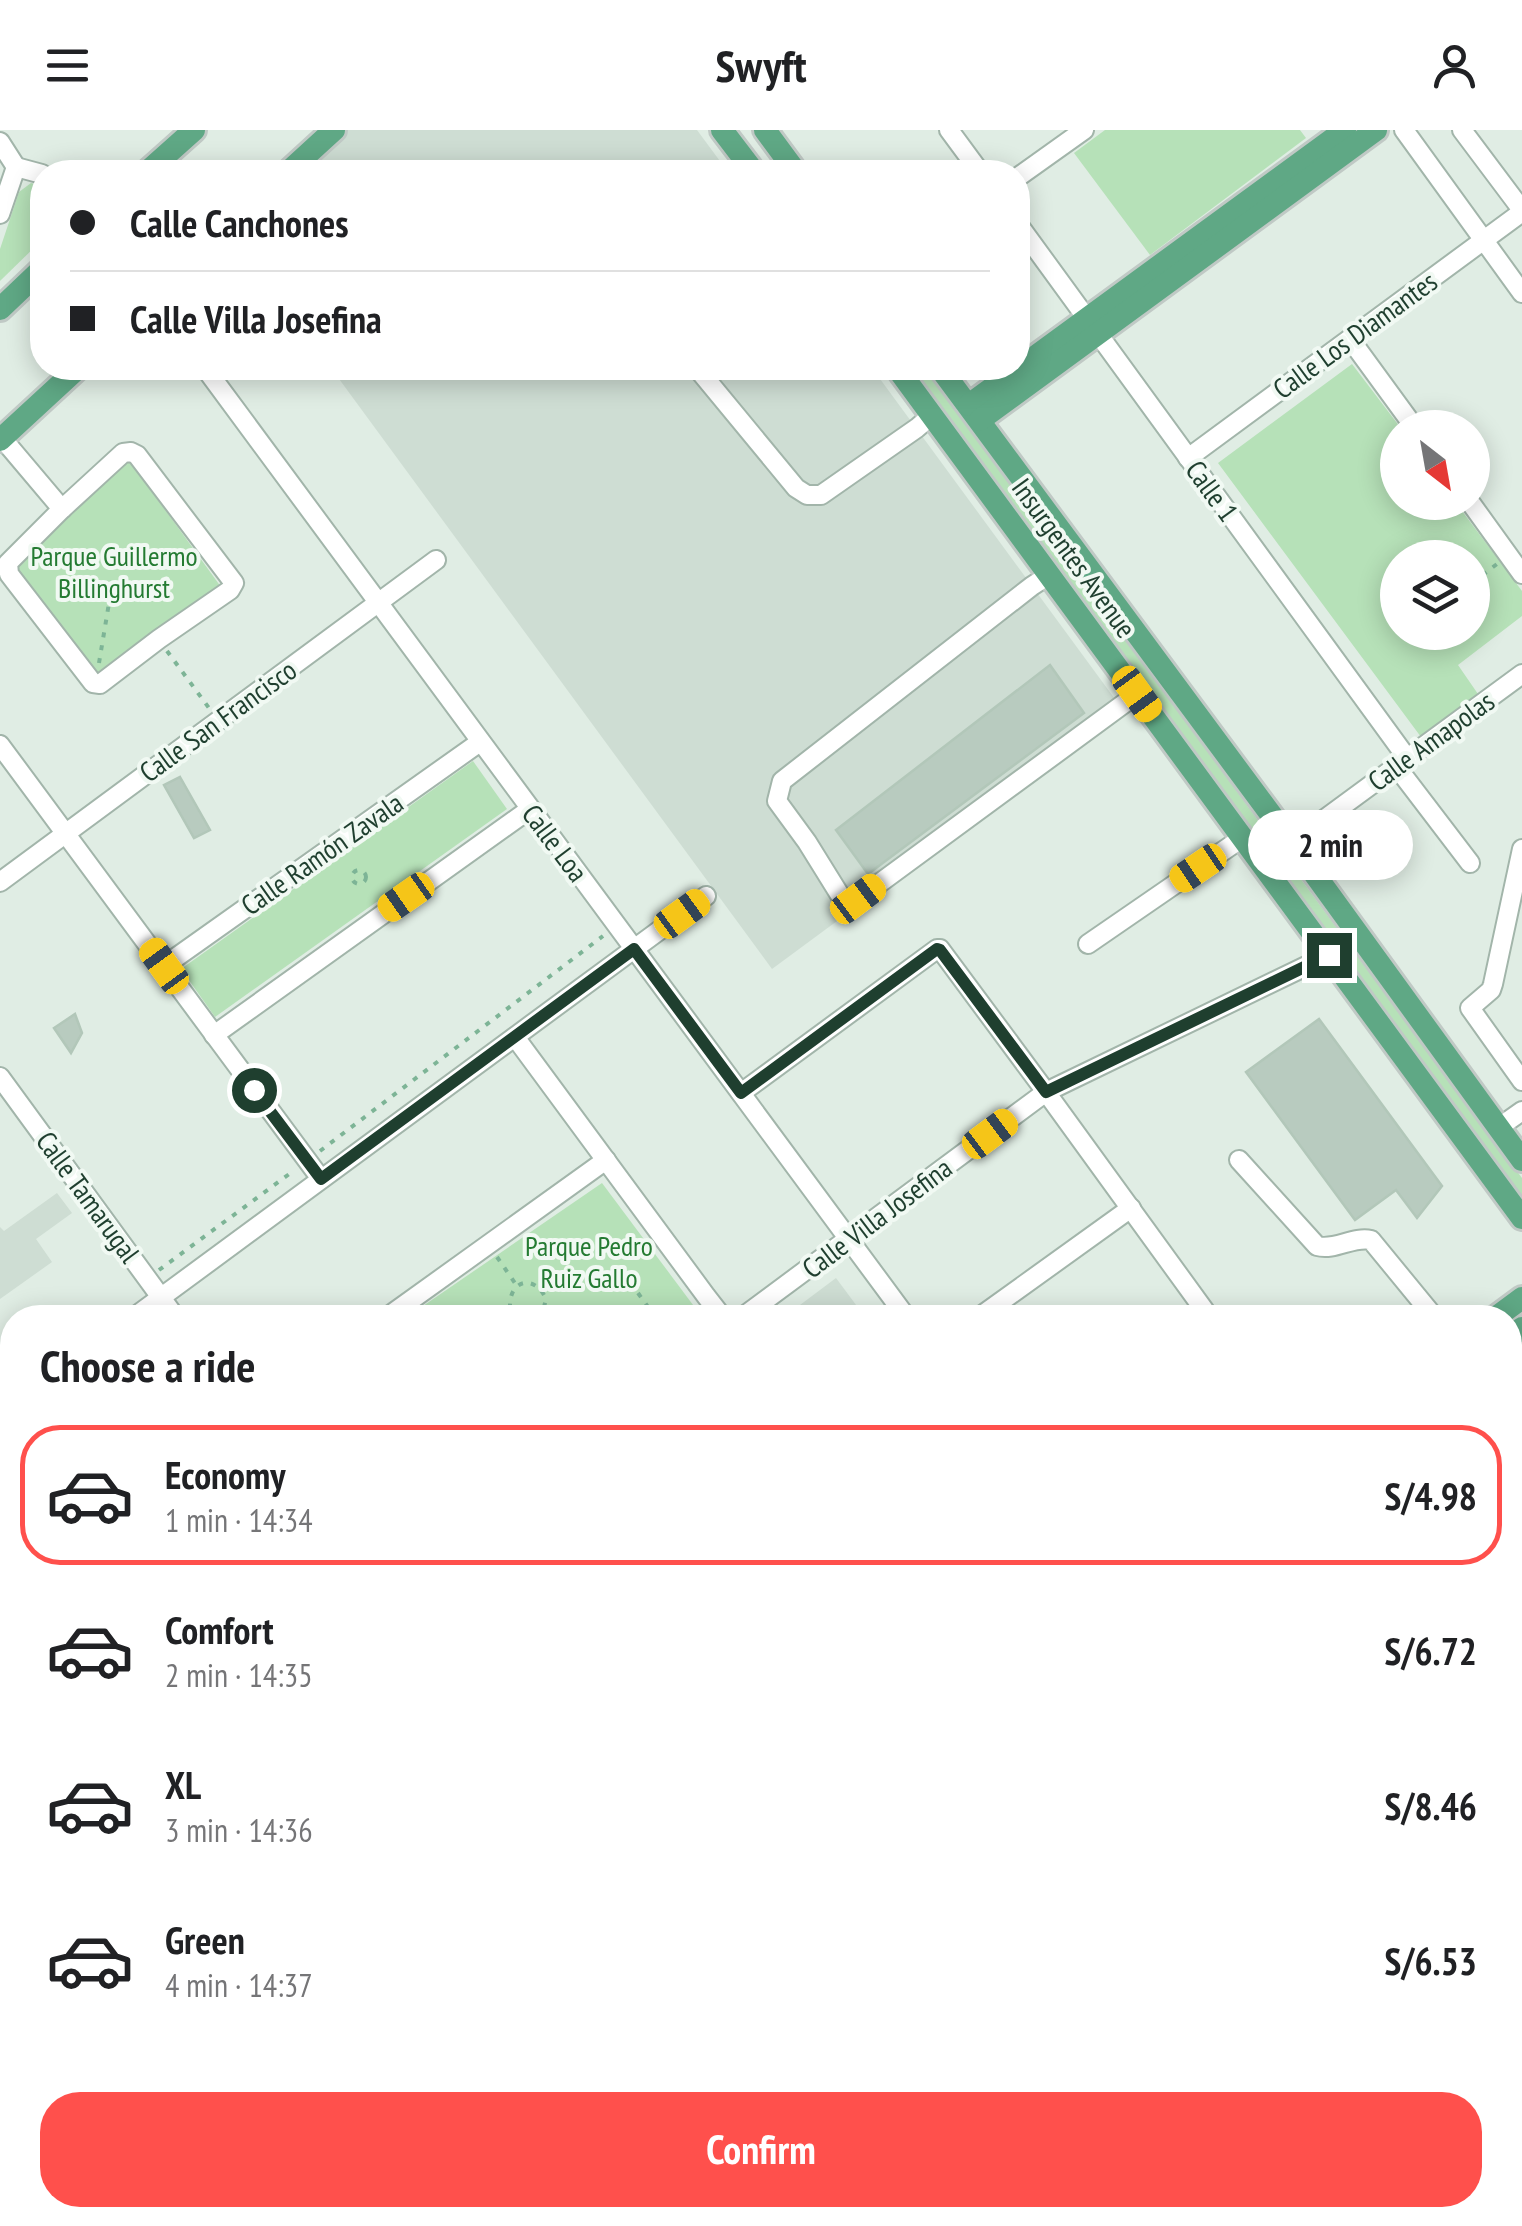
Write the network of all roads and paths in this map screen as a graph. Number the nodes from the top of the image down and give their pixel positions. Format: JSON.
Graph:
{"nodes":[{"id":1,"x":194,"y":130,"type":"edge"},
{"id":2,"x":334,"y":130,"type":"edge"},
{"id":3,"x":722,"y":130,"type":"edge"},
{"id":4,"x":765,"y":130,"type":"edge"},
{"id":5,"x":949,"y":130,"type":"edge"},
{"id":6,"x":1084,"y":130,"type":"edge"},
{"id":7,"x":1345,"y":130,"type":"edge"},
{"id":8,"x":1376,"y":130,"type":"edge"},
{"id":9,"x":1404,"y":130,"type":"edge"},
{"id":10,"x":1462,"y":130,"type":"edge"},
{"id":11,"x":0,"y":142,"type":"edge"},
{"id":12,"x":160,"y":160,"type":"edge"},
{"id":13,"x":301,"y":160,"type":"edge"},
{"id":14,"x":745,"y":160,"type":"edge"},
{"id":15,"x":787,"y":160,"type":"edge"},
{"id":16,"x":971,"y":160,"type":"edge"},
{"id":17,"x":16,"y":167,"type":"junction"},
{"id":18,"x":1030,"y":169,"type":"edge"},
{"id":19,"x":30,"y":171,"type":"edge"},
{"id":20,"x":1522,"y":211,"type":"edge"},
{"id":21,"x":0,"y":214,"type":"edge"},
{"id":22,"x":1484,"y":240,"type":"junction"},
{"id":23,"x":1030,"y":241,"type":"edge"},
{"id":24,"x":30,"y":280,"type":"edge"},
{"id":25,"x":1522,"y":293,"type":"edge"},
{"id":26,"x":0,"y":309,"type":"edge"},
{"id":27,"x":1092,"y":327,"type":"junction"},
{"id":28,"x":1350,"y":339,"type":"junction"},
{"id":29,"x":1030,"y":372,"type":"edge"},
{"id":30,"x":65,"y":380,"type":"edge"},
{"id":31,"x":214,"y":380,"type":"edge"},
{"id":32,"x":707,"y":380,"type":"edge"},
{"id":33,"x":906,"y":380,"type":"edge"},
{"id":34,"x":949,"y":380,"type":"edge"},
{"id":35,"x":1019,"y":380,"type":"edge"},
{"id":36,"x":1402,"y":410,"type":"edge"},
{"id":37,"x":974,"y":413,"type":"junction"},
{"id":38,"x":932,"y":415,"type":"junction"},
{"id":39,"x":1,"y":439,"type":"edge"},
{"id":40,"x":1188,"y":458,"type":"junction"},
{"id":41,"x":62,"y":509,"type":"junction"},
{"id":42,"x":1484,"y":520,"type":"edge"},
{"id":43,"x":436,"y":560,"type":"dead end"},
{"id":44,"x":1517,"y":562,"type":"edge"},
{"id":45,"x":1049,"y":574,"type":"junction"},
{"id":46,"x":1490,"y":575,"type":"edge"},
{"id":47,"x":112,"y":579,"type":"dead end"},
{"id":48,"x":378,"y":603,"type":"junction"},
{"id":49,"x":158,"y":639,"type":"junction"},
{"id":50,"x":1522,"y":674,"type":"edge"},
{"id":51,"x":100,"y":684,"type":"junction"},
{"id":52,"x":1137,"y":694,"type":"junction"},
{"id":53,"x":208,"y":706,"type":"dead end"},
{"id":54,"x":480,"y":742,"type":"junction"},
{"id":55,"x":0,"y":744,"type":"edge"},
{"id":56,"x":1402,"y":762,"type":"junction"},
{"id":57,"x":530,"y":809,"type":"junction"},
{"id":58,"x":66,"y":833,"type":"junction"},
{"id":59,"x":1242,"y":838,"type":"junction"},
{"id":60,"x":1292,"y":843,"type":"junction"},
{"id":61,"x":1522,"y":853,"type":"edge"},
{"id":62,"x":1470,"y":864,"type":"dead end"},
{"id":63,"x":0,"y":882,"type":"edge"},
{"id":64,"x":1518,"y":892,"type":"edge"},
{"id":65,"x":706,"y":896,"type":"dead end"},
{"id":66,"x":1522,"y":922,"type":"edge"},
{"id":67,"x":617,"y":926,"type":"junction"},
{"id":68,"x":1504,"y":933,"type":"junction"},
{"id":69,"x":1088,"y":944,"type":"dead end"},
{"id":70,"x":634,"y":949,"type":"junction"},
{"id":71,"x":1329,"y":955,"type":"junction"},
{"id":72,"x":164,"y":966,"type":"junction"},
{"id":73,"x":214,"y":1035,"type":"junction"},
{"id":74,"x":514,"y":1037,"type":"junction"},
{"id":75,"x":0,"y":1077,"type":"edge"},
{"id":76,"x":1522,"y":1080,"type":"edge"},
{"id":77,"x":1046,"y":1092,"type":"junction"},
{"id":78,"x":741,"y":1093,"type":"junction"},
{"id":79,"x":1522,"y":1111,"type":"edge"},
{"id":80,"x":1513,"y":1142,"type":"edge"},
{"id":81,"x":606,"y":1160,"type":"junction"},
{"id":82,"x":1239,"y":1160,"type":"dead end"},
{"id":83,"x":307,"y":1161,"type":"junction"},
{"id":84,"x":321,"y":1179,"type":"junction"},
{"id":85,"x":1131,"y":1208,"type":"junction"},
{"id":86,"x":1522,"y":1218,"type":"edge"},
{"id":87,"x":848,"y":1238,"type":"junction"},
{"id":88,"x":488,"y":1244,"type":"junction"},
{"id":89,"x":147,"y":1279,"type":"junction"},
{"id":90,"x":517,"y":1286,"type":"junction"},
{"id":91,"x":638,"y":1293,"type":"dead end"},
{"id":92,"x":161,"y":1297,"type":"junction"},
{"id":93,"x":150,"y":1305,"type":"edge"},
{"id":94,"x":167,"y":1305,"type":"edge"},
{"id":95,"x":404,"y":1305,"type":"edge"},
{"id":96,"x":510,"y":1305,"type":"edge"},
{"id":97,"x":545,"y":1305,"type":"edge"},
{"id":98,"x":647,"y":1305,"type":"edge"},
{"id":99,"x":713,"y":1305,"type":"edge"},
{"id":100,"x":754,"y":1305,"type":"edge"},
{"id":101,"x":897,"y":1305,"type":"edge"},
{"id":102,"x":996,"y":1305,"type":"edge"},
{"id":103,"x":1201,"y":1305,"type":"edge"},
{"id":104,"x":1425,"y":1305,"type":"edge"}],
"edges":[{"from":1,"to":12,"type":"main road"},
{"from":2,"to":13,"type":"main road"},
{"from":3,"to":14,"type":"main road"},
{"from":4,"to":15,"type":"main road"},
{"from":5,"to":16,"type":"street"},
{"from":6,"to":18,"type":"street"},
{"from":7,"to":27,"type":"main road"},
{"from":8,"to":27,"type":"main road"},
{"from":9,"to":22,"type":"street"},
{"from":10,"to":20,"type":"street"},
{"from":11,"to":17,"type":"street"},
{"from":17,"to":19,"type":"street"},
{"from":17,"to":21,"type":"street"},
{"from":20,"to":22,"type":"street","name":"Calle Los Diamantes"},
{"from":22,"to":25,"type":"street"},
{"from":22,"to":28,"type":"street","name":"Calle Los Diamantes"},
{"from":23,"to":27,"type":"street","name":"Calle 1"},
{"from":24,"to":26,"type":"main road"},
{"from":27,"to":29,"type":"main road"},
{"from":27,"to":40,"type":"street","name":"Calle 1"},
{"from":28,"to":36,"type":"street"},
{"from":28,"to":40,"type":"street","name":"Calle Los Diamantes"},
{"from":30,"to":39,"type":"main road"},
{"from":31,"to":48,"type":"street","name":"Calle Loa"},
{"from":32,"to":38,"type":"street"},
{"from":33,"to":38,"type":"main road","name":"Insurgentes Avenue"},
{"from":34,"to":37,"type":"main road","name":"Insurgentes Avenue"},
{"from":35,"to":37,"type":"main road"},
{"from":37,"to":60,"type":"main road","name":"Insurgentes Avenue"},
{"from":38,"to":45,"type":"main road","name":"Insurgentes Avenue"},
{"from":39,"to":41,"type":"street"},
{"from":40,"to":56,"type":"street","name":"Calle 1"},
{"from":41,"to":49,"type":"street"},
{"from":41,"to":51,"type":"street"},
{"from":42,"to":44,"type":"street"},
{"from":43,"to":48,"type":"street","name":"Calle San Francisco"},
{"from":44,"to":46,"type":"path"},
{"from":45,"to":52,"type":"main road","name":"Insurgentes Avenue"},
{"from":45,"to":52,"type":"street"},
{"from":47,"to":51,"type":"path"},
{"from":48,"to":54,"type":"street","name":"Calle Loa"},
{"from":48,"to":58,"type":"street","name":"Calle San Francisco"},
{"from":49,"to":51,"type":"street"},
{"from":49,"to":53,"type":"path"},
{"from":50,"to":56,"type":"street","name":"Calle Amapolas"},
{"from":52,"to":59,"type":"main road","name":"Insurgentes Avenue"},
{"from":54,"to":57,"type":"street","name":"Calle Loa"},
{"from":54,"to":72,"type":"street","name":"Calle Ramón Zavala"},
{"from":55,"to":58,"type":"street"},
{"from":56,"to":60,"type":"street","name":"Calle Amapolas"},
{"from":56,"to":62,"type":"street","name":"Calle 1"},
{"from":57,"to":67,"type":"street","name":"Calle Loa"},
{"from":57,"to":73,"type":"street"},
{"from":58,"to":63,"type":"street","name":"Calle San Francisco"},
{"from":58,"to":72,"type":"street"},
{"from":59,"to":69,"type":"street"},
{"from":59,"to":71,"type":"main road","name":"Insurgentes Avenue"},
{"from":60,"to":80,"type":"main road","name":"Insurgentes Avenue"},
{"from":61,"to":64,"type":"street"},
{"from":64,"to":68,"type":"street"},
{"from":65,"to":70,"type":"street"},
{"from":66,"to":68,"type":"street"},
{"from":67,"to":70,"type":"street","name":"Calle Loa"},
{"from":67,"to":83,"type":"path"},
{"from":68,"to":76,"type":"street"},
{"from":70,"to":74,"type":"street"},
{"from":70,"to":78,"type":"street","name":"Calle Loa"},
{"from":71,"to":77,"type":"street","name":"Calle Villa Josefina"},
{"from":71,"to":86,"type":"main road","name":"Insurgentes Avenue"},
{"from":72,"to":73,"type":"street"},
{"from":73,"to":83,"type":"street"},
{"from":74,"to":81,"type":"street"},
{"from":74,"to":84,"type":"street"},
{"from":75,"to":89,"type":"street","name":"Calle Tamarugal"},
{"from":77,"to":78,"type":"street"},
{"from":77,"to":85,"type":"street"},
{"from":77,"to":87,"type":"street","name":"Calle Villa Josefina"},
{"from":78,"to":87,"type":"street","name":"Calle Loa"},
{"from":79,"to":80,"type":"street"},
{"from":81,"to":88,"type":"street"},
{"from":81,"to":99,"type":"street"},
{"from":82,"to":104,"type":"street"},
{"from":83,"to":84,"type":"street"},
{"from":83,"to":89,"type":"path"},
{"from":84,"to":92,"type":"street"},
{"from":85,"to":102,"type":"street"},
{"from":85,"to":103,"type":"street"},
{"from":87,"to":100,"type":"street","name":"Calle Villa Josefina"},
{"from":87,"to":101,"type":"street","name":"Calle Loa"},
{"from":88,"to":90,"type":"path"},
{"from":88,"to":95,"type":"street"},
{"from":89,"to":92,"type":"street","name":"Calle Tamarugal"},
{"from":90,"to":96,"type":"path"},
{"from":90,"to":97,"type":"path"},
{"from":91,"to":98,"type":"path"},
{"from":92,"to":93,"type":"street"},
{"from":92,"to":94,"type":"street","name":"Calle Tamarugal"}]}
